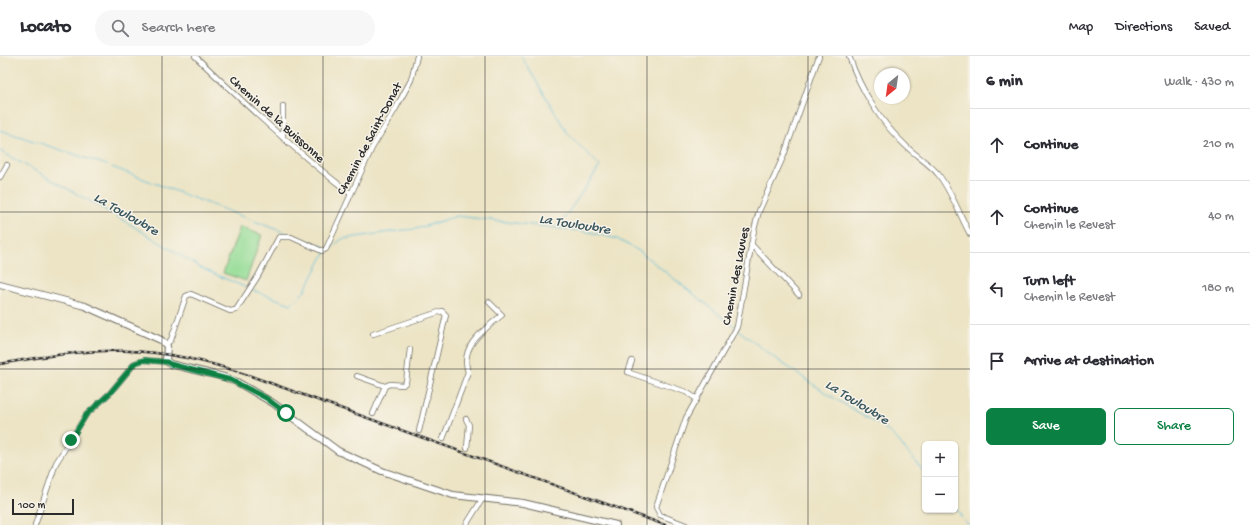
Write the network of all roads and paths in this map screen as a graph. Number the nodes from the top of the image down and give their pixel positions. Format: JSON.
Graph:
{"nodes":[{"id":1,"x":195,"y":56,"type":"edge"},
{"id":2,"x":417,"y":56,"type":"edge"},
{"id":3,"x":819,"y":56,"type":"edge"},
{"id":4,"x":849,"y":56,"type":"edge"},
{"id":5,"x":283,"y":106,"type":"dead end"},
{"id":6,"x":283,"y":138,"type":"junction"},
{"id":7,"x":7,"y":166,"type":"dead end"},
{"id":8,"x":0,"y":177,"type":"edge"},
{"id":9,"x":350,"y":193,"type":"junction"},
{"id":10,"x":970,"y":234,"type":"edge"},
{"id":11,"x":751,"y":244,"type":"junction"},
{"id":12,"x":0,"y":284,"type":"edge"},
{"id":13,"x":799,"y":295,"type":"dead end"},
{"id":14,"x":489,"y":302,"type":"dead end"},
{"id":15,"x":373,"y":334,"type":"dead end"},
{"id":16,"x":166,"y":344,"type":"junction"},
{"id":17,"x":410,"y":349,"type":"dead end"},
{"id":18,"x":632,"y":361,"type":"dead end"},
{"id":19,"x":167,"y":362,"type":"junction"},
{"id":20,"x":357,"y":376,"type":"dead end"},
{"id":21,"x":385,"y":386,"type":"junction"},
{"id":22,"x":697,"y":399,"type":"junction"},
{"id":23,"x":373,"y":414,"type":"dead end"},
{"id":24,"x":466,"y":419,"type":"dead end"},
{"id":25,"x":419,"y":431,"type":"dead end"},
{"id":26,"x":443,"y":439,"type":"dead end"},
{"id":27,"x":466,"y":448,"type":"dead end"},
{"id":28,"x":483,"y":498,"type":"junction"},
{"id":29,"x":34,"y":525,"type":"edge"},
{"id":30,"x":466,"y":525,"type":"edge"},
{"id":31,"x":616,"y":525,"type":"edge"},
{"id":32,"x":686,"y":525,"type":"edge"}],
"edges":[{"from":1,"to":6,"type":"street","name":"Chemin de la Buissonne"},
{"from":2,"to":9,"type":"street","name":"Chemin de Saint-Donat"},
{"from":3,"to":11,"type":"street","name":"Chemin des Lauves"},
{"from":4,"to":10,"type":"street"},
{"from":5,"to":6,"type":"street"},
{"from":6,"to":9,"type":"street","name":"Chemin de la Buissonne"},
{"from":7,"to":8,"type":"street"},
{"from":9,"to":16,"type":"street","name":"Chemin de Saint-Donat"},
{"from":11,"to":13,"type":"street"},
{"from":11,"to":22,"type":"street","name":"Chemin des Lauves"},
{"from":12,"to":16,"type":"main road"},
{"from":14,"to":26,"type":"street"},
{"from":15,"to":25,"type":"street"},
{"from":16,"to":19,"type":"main road"},
{"from":17,"to":21,"type":"street"},
{"from":18,"to":22,"type":"street"},
{"from":19,"to":28,"type":"main road"},
{"from":19,"to":29,"type":"street"},
{"from":20,"to":21,"type":"street"},
{"from":21,"to":23,"type":"street"},
{"from":22,"to":32,"type":"street","name":"Chemin des Lauves"},
{"from":24,"to":27,"type":"street"},
{"from":28,"to":30,"type":"street"},
{"from":28,"to":31,"type":"main road"}]}
